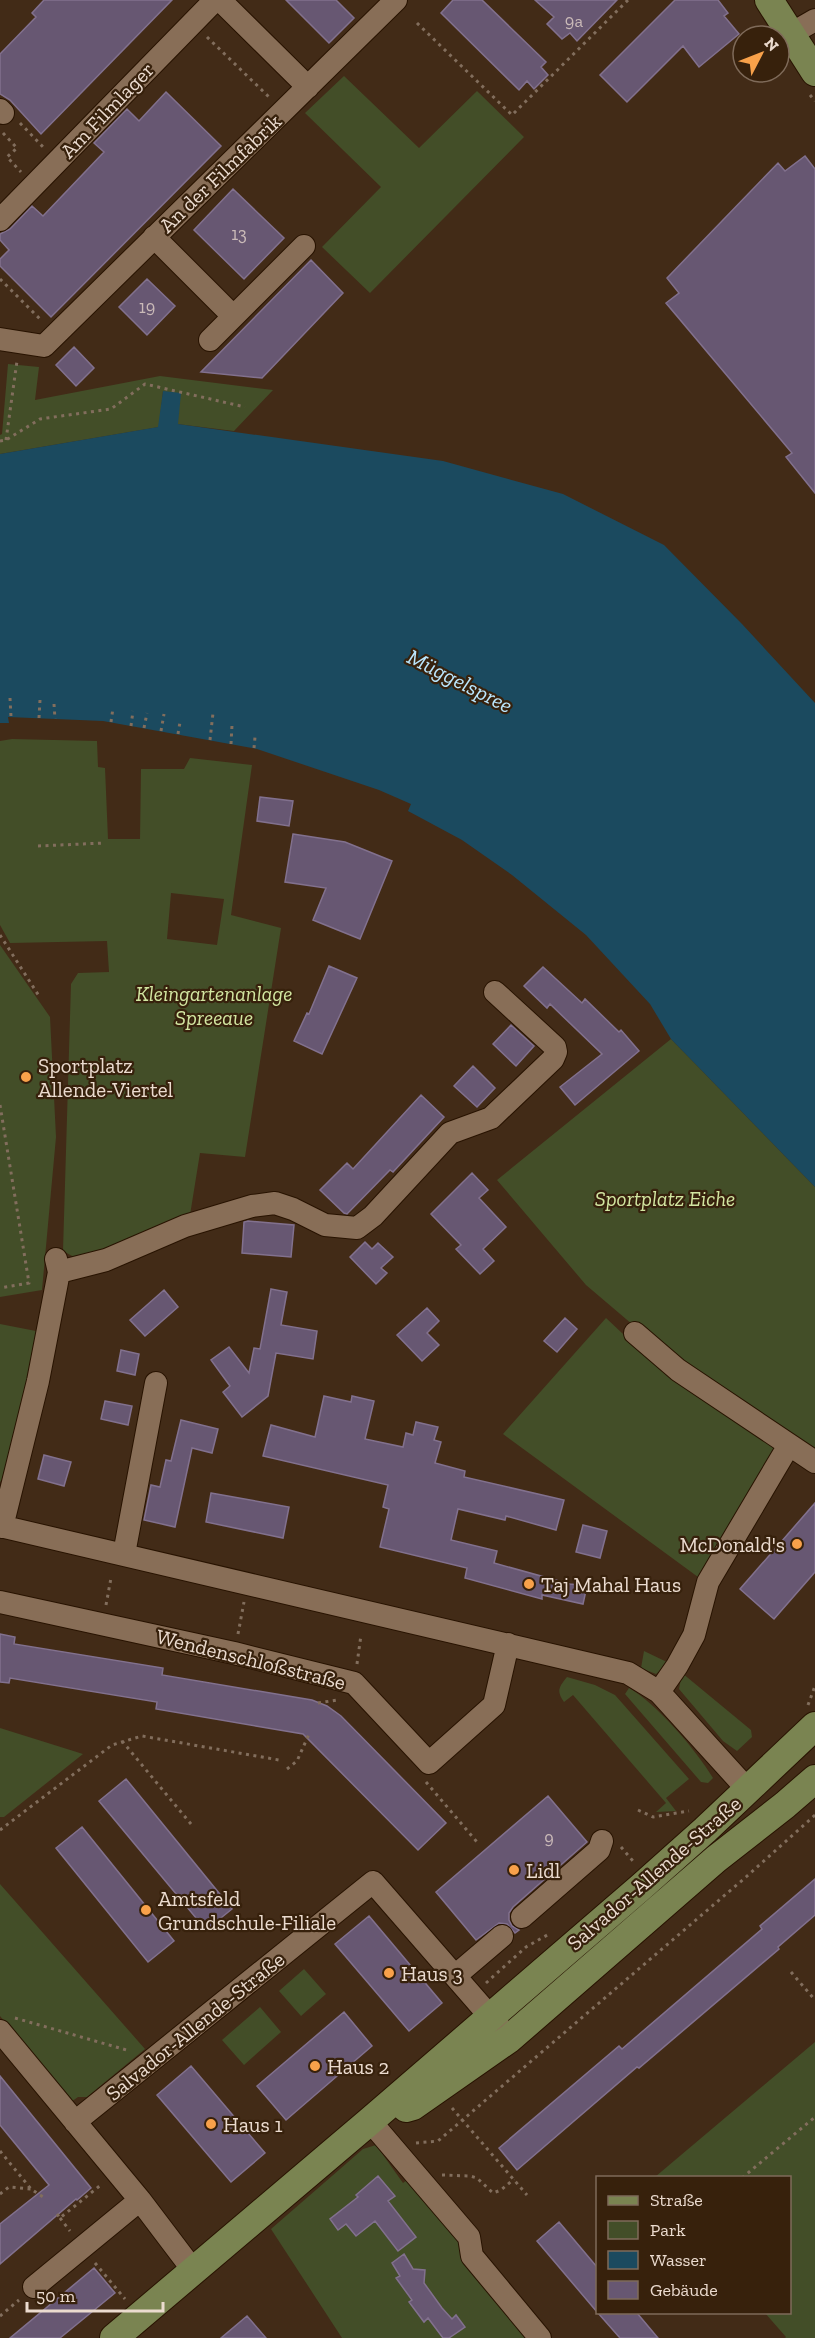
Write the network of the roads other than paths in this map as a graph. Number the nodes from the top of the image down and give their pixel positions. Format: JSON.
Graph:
{"nodes":[{"id":1,"x":215,"y":0,"type":"edge"},
{"id":2,"x":223,"y":0,"type":"edge"},
{"id":3,"x":396,"y":0,"type":"edge"},
{"id":4,"x":769,"y":0,"type":"edge"},
{"id":5,"x":815,"y":20,"type":"edge"},
{"id":6,"x":783,"y":24,"type":"edge"},
{"id":7,"x":791,"y":34,"type":"edge"},
{"id":8,"x":791,"y":38,"type":"edge"},
{"id":9,"x":815,"y":72,"type":"edge"},
{"id":10,"x":308,"y":87,"type":"junction"},
{"id":11,"x":0,"y":220,"type":"edge"},
{"id":12,"x":154,"y":237,"type":"junction"},
{"id":13,"x":304,"y":246,"type":"dead end"},
{"id":14,"x":233,"y":316,"type":"junction"},
{"id":15,"x":10,"y":340,"type":"edge"},
{"id":16,"x":210,"y":340,"type":"dead end"},
{"id":17,"x":495,"y":992,"type":"dead end"},
{"id":18,"x":635,"y":1333,"type":"dead end"},
{"id":19,"x":156,"y":1383,"type":"dead end"},
{"id":20,"x":789,"y":1445,"type":"junction"},
{"id":21,"x":815,"y":1462,"type":"edge"},
{"id":22,"x":1,"y":1526,"type":"edge"},
{"id":23,"x":124,"y":1554,"type":"junction"},
{"id":24,"x":0,"y":1602,"type":"edge"},
{"id":25,"x":508,"y":1644,"type":"junction"},
{"id":26,"x":659,"y":1692,"type":"junction"},
{"id":27,"x":815,"y":1726,"type":"edge"},
{"id":28,"x":815,"y":1779,"type":"edge"},
{"id":29,"x":747,"y":1790,"type":"junction"},
{"id":30,"x":771,"y":1815,"type":"junction"},
{"id":31,"x":602,"y":1841,"type":"dead end"},
{"id":32,"x":522,"y":1917,"type":"dead end"},
{"id":33,"x":502,"y":1935,"type":"dead end"},
{"id":34,"x":455,"y":1976,"type":"junction"},
{"id":35,"x":483,"y":2008,"type":"junction"},
{"id":36,"x":3,"y":2023,"type":"edge"},
{"id":37,"x":509,"y":2038,"type":"junction"},
{"id":38,"x":370,"y":2121,"type":"junction"},
{"id":39,"x":75,"y":2122,"type":"junction"},
{"id":40,"x":140,"y":2200,"type":"junction"},
{"id":41,"x":193,"y":2270,"type":"junction"},
{"id":42,"x":34,"y":2287,"type":"road end"},
{"id":43,"x":114,"y":2338,"type":"edge"},
{"id":44,"x":540,"y":2338,"type":"edge"}],
"edges":[{"from":1,"to":11,"type":"street","name":"Am Filmlager"},
{"from":2,"to":10,"type":"street"},
{"from":3,"to":10,"type":"street","name":"An der Filmfabrik"},
{"from":4,"to":6,"type":"main road"},
{"from":5,"to":7,"type":"street"},
{"from":8,"to":9,"type":"main road"},
{"from":10,"to":12,"type":"street","name":"An der Filmfabrik"},
{"from":12,"to":14,"type":"street"},
{"from":12,"to":15,"type":"street","name":"An der Filmfabrik"},
{"from":13,"to":14,"type":"street"},
{"from":14,"to":16,"type":"street"},
{"from":17,"to":22,"type":"street"},
{"from":18,"to":20,"type":"street"},
{"from":19,"to":23,"type":"street"},
{"from":20,"to":21,"type":"street"},
{"from":20,"to":26,"type":"street"},
{"from":22,"to":23,"type":"street"},
{"from":23,"to":25,"type":"street"},
{"from":24,"to":25,"type":"street","name":"Wendenschloßstraße"},
{"from":25,"to":26,"type":"street"},
{"from":26,"to":29,"type":"street"},
{"from":27,"to":29,"type":"main road","name":"Salvador-Allende-Straße"},
{"from":28,"to":30,"type":"main road","name":"Salvador-Allende-Straße"},
{"from":29,"to":30,"type":"main road"},
{"from":29,"to":35,"type":"main road","name":"Salvador-Allende-Straße"},
{"from":30,"to":37,"type":"main road","name":"Salvador-Allende-Straße"},
{"from":31,"to":32,"type":"street"},
{"from":33,"to":34,"type":"street"},
{"from":34,"to":35,"type":"street","name":"Salvador-Allende-Straße"},
{"from":34,"to":39,"type":"street","name":"Salvador-Allende-Straße"},
{"from":35,"to":37,"type":"street","name":"Salvador-Allende-Straße"},
{"from":35,"to":38,"type":"main road","name":"Salvador-Allende-Straße"},
{"from":36,"to":39,"type":"street"},
{"from":37,"to":38,"type":"main road","name":"Salvador-Allende-Straße"},
{"from":38,"to":41,"type":"main road","name":"Salvador-Allende-Straße"},
{"from":38,"to":44,"type":"street"},
{"from":39,"to":40,"type":"street"},
{"from":40,"to":41,"type":"street"},
{"from":40,"to":42,"type":"street"},
{"from":41,"to":43,"type":"main road","name":"Salvador-Allende-Straße"}]}
